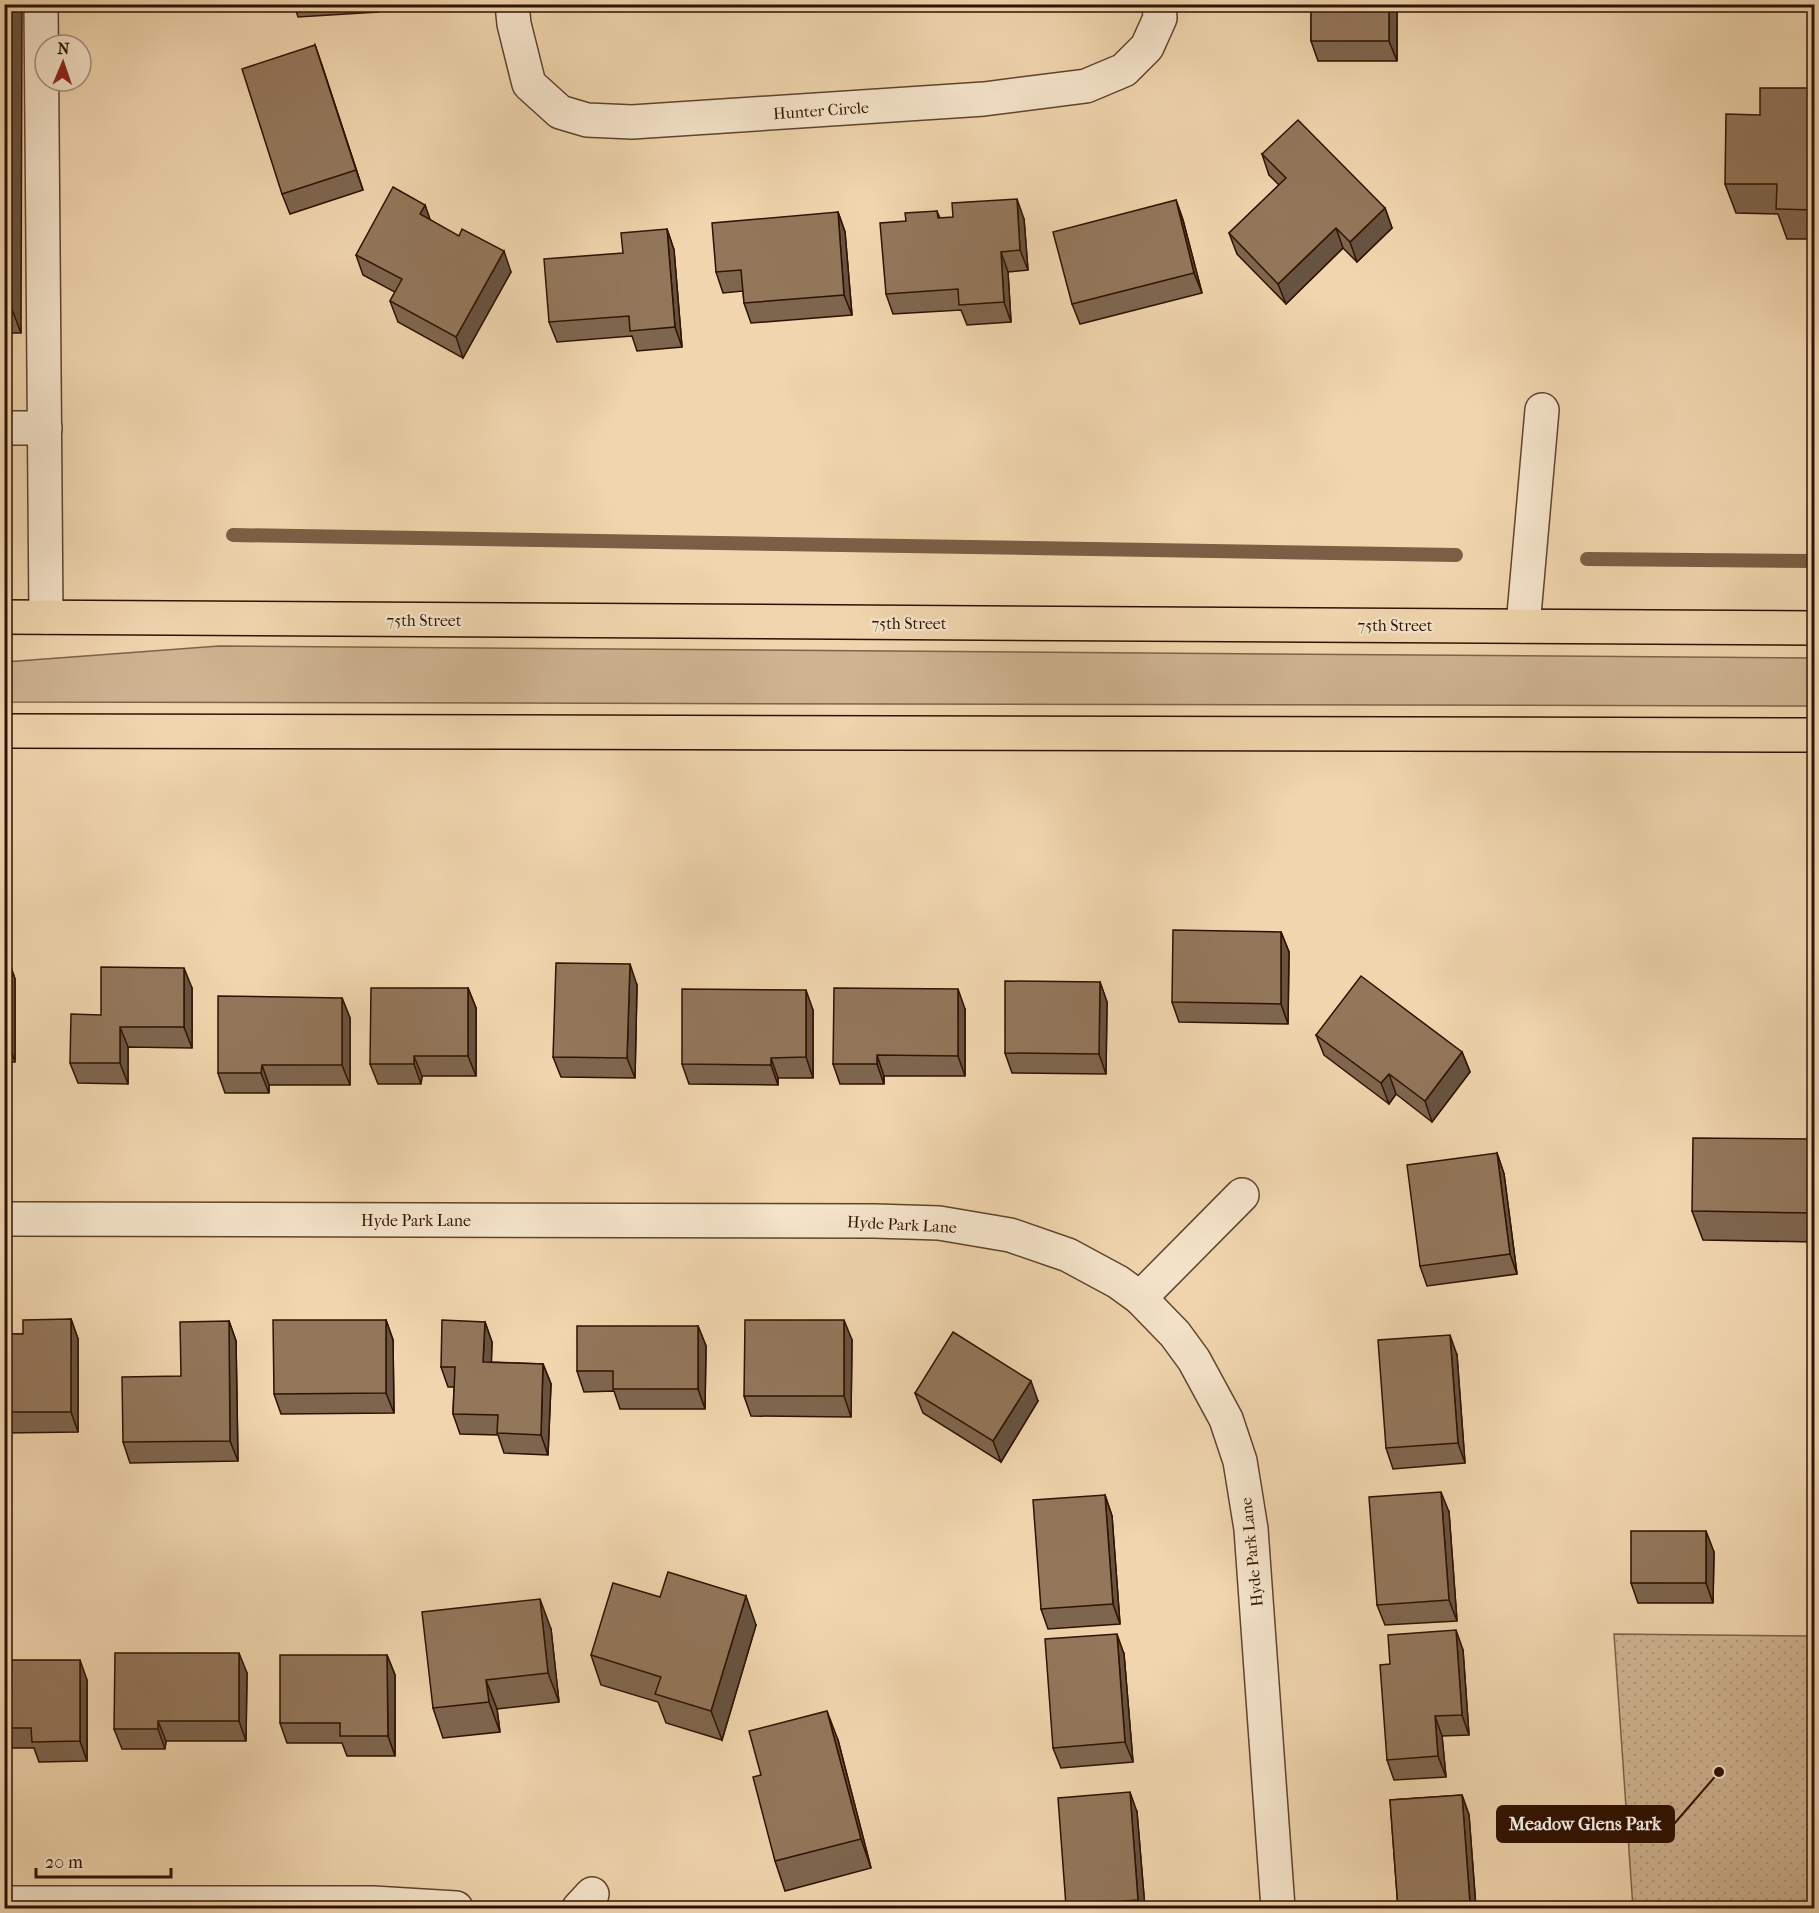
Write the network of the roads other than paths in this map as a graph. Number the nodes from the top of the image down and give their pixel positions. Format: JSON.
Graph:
{"nodes":[{"id":1,"x":41,"y":4,"type":"edge"},
{"id":2,"x":512,"y":4,"type":"edge"},
{"id":3,"x":1160,"y":4,"type":"edge"},
{"id":4,"x":1542,"y":410,"type":"dead end"},
{"id":5,"x":4,"y":428,"type":"edge"},
{"id":6,"x":45,"y":428,"type":"junction"},
{"id":7,"x":4,"y":617,"type":"edge"},
{"id":8,"x":46,"y":617,"type":"junction"},
{"id":9,"x":1523,"y":626,"type":"junction"},
{"id":10,"x":1815,"y":628,"type":"edge"},
{"id":11,"x":4,"y":731,"type":"edge"},
{"id":12,"x":1815,"y":735,"type":"edge"},
{"id":13,"x":1242,"y":1195,"type":"dead end"},
{"id":14,"x":4,"y":1219,"type":"edge"},
{"id":15,"x":1140,"y":1298,"type":"junction"},
{"id":16,"x":4,"y":1903,"type":"edge"},
{"id":17,"x":456,"y":1908,"type":"edge"},
{"id":18,"x":1278,"y":1908,"type":"edge"}],
"edges":[{"from":1,"to":6,"type":"street"},
{"from":2,"to":3,"type":"street","name":"Hunter Circle"},
{"from":4,"to":9,"type":"street"},
{"from":5,"to":6,"type":"street"},
{"from":6,"to":8,"type":"street"},
{"from":7,"to":8,"type":"main road","name":"75th Street"},
{"from":8,"to":9,"type":"main road","name":"75th Street"},
{"from":9,"to":10,"type":"main road","name":"75th Street"},
{"from":11,"to":12,"type":"main road"},
{"from":13,"to":15,"type":"street"},
{"from":14,"to":15,"type":"street","name":"Hyde Park Lane"},
{"from":15,"to":18,"type":"street","name":"Hyde Park Lane"},
{"from":16,"to":17,"type":"street"}]}
